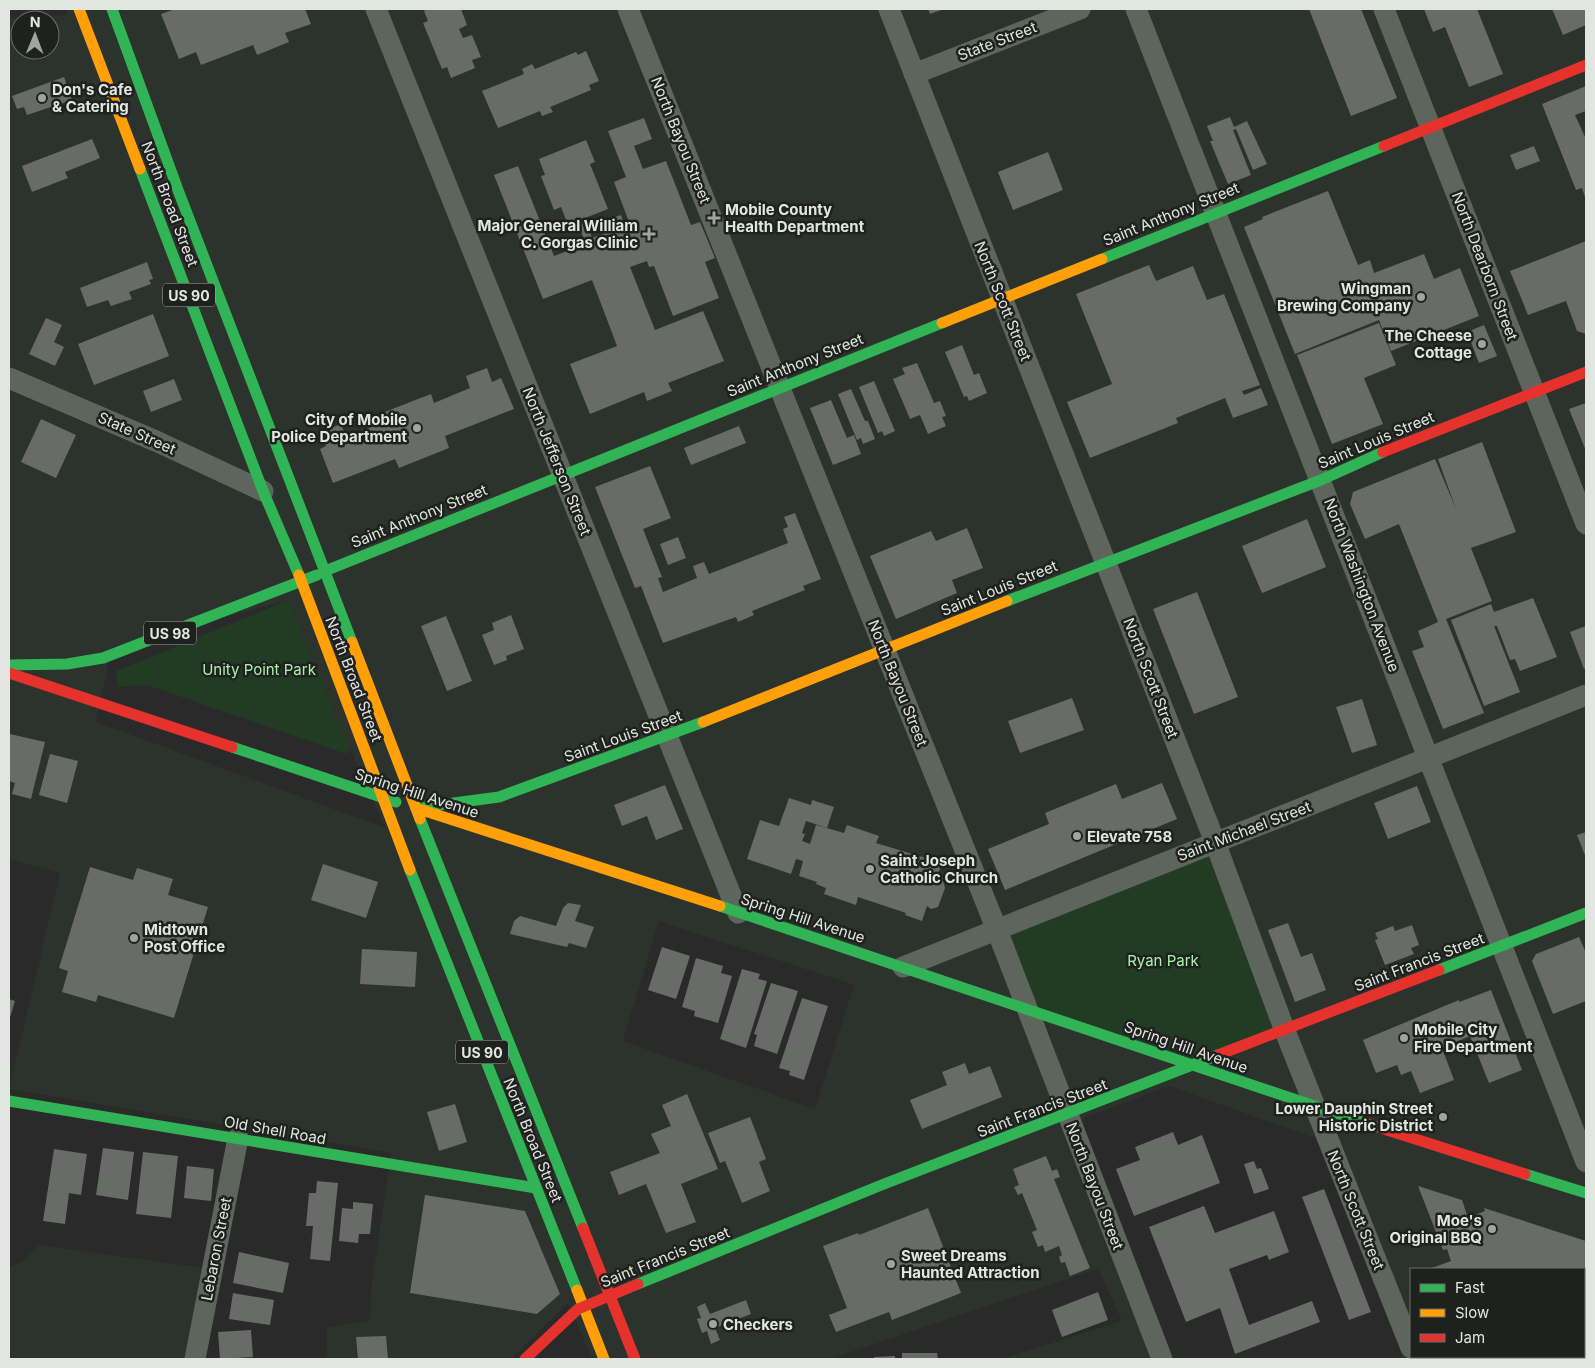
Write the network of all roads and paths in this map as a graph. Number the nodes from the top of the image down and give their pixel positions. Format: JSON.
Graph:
{"nodes":[{"id":1,"x":79,"y":9,"type":"edge"},
{"id":2,"x":112,"y":9,"type":"edge"},
{"id":3,"x":376,"y":9,"type":"edge"},
{"id":4,"x":628,"y":9,"type":"edge"},
{"id":5,"x":889,"y":9,"type":"edge"},
{"id":6,"x":1080,"y":9,"type":"edge"},
{"id":7,"x":1136,"y":9,"type":"edge"},
{"id":8,"x":1384,"y":9,"type":"edge"},
{"id":9,"x":1586,"y":65,"type":"edge"},
{"id":10,"x":914,"y":74,"type":"junction"},
{"id":11,"x":1430,"y":126,"type":"junction"},
{"id":12,"x":1216,"y":212,"type":"junction"},
{"id":13,"x":1002,"y":298,"type":"junction"},
{"id":14,"x":1586,"y":372,"type":"edge"},
{"id":15,"x":9,"y":378,"type":"edge"},
{"id":16,"x":779,"y":388,"type":"junction"},
{"id":17,"x":1534,"y":392,"type":"junction"},
{"id":18,"x":562,"y":474,"type":"junction"},
{"id":19,"x":1321,"y":480,"type":"junction"},
{"id":20,"x":264,"y":491,"type":"junction"},
{"id":21,"x":1586,"y":524,"type":"edge"},
{"id":22,"x":1106,"y":562,"type":"junction"},
{"id":23,"x":325,"y":571,"type":"junction"},
{"id":24,"x":301,"y":581,"type":"junction"},
{"id":25,"x":885,"y":650,"type":"junction"},
{"id":26,"x":9,"y":664,"type":"edge"},
{"id":27,"x":9,"y":673,"type":"edge"},
{"id":28,"x":1586,"y":695,"type":"edge"},
{"id":29,"x":668,"y":735,"type":"junction"},
{"id":30,"x":1430,"y":758,"type":"junction"},
{"id":31,"x":383,"y":798,"type":"junction"},
{"id":32,"x":416,"y":808,"type":"junction"},
{"id":33,"x":1215,"y":842,"type":"junction"},
{"id":34,"x":738,"y":913,"type":"junction"},
{"id":35,"x":1586,"y":913,"type":"edge"},
{"id":36,"x":997,"y":930,"type":"junction"},
{"id":37,"x":1503,"y":945,"type":"junction"},
{"id":38,"x":903,"y":966,"type":"junction"},
{"id":39,"x":1027,"y":1008,"type":"junction"},
{"id":40,"x":1285,"y":1030,"type":"junction"},
{"id":41,"x":1193,"y":1066,"type":"junction"},
{"id":42,"x":9,"y":1101,"type":"edge"},
{"id":43,"x":1315,"y":1106,"type":"junction"},
{"id":44,"x":1068,"y":1114,"type":"junction"},
{"id":45,"x":238,"y":1138,"type":"junction"},
{"id":46,"x":1586,"y":1162,"type":"edge"},
{"id":47,"x":536,"y":1188,"type":"junction"},
{"id":48,"x":1586,"y":1193,"type":"edge"},
{"id":49,"x":610,"y":1295,"type":"junction"},
{"id":50,"x":583,"y":1306,"type":"junction"},
{"id":51,"x":1410,"y":1345,"type":"edge"},
{"id":52,"x":195,"y":1359,"type":"edge"},
{"id":53,"x":525,"y":1359,"type":"edge"},
{"id":54,"x":604,"y":1359,"type":"edge"},
{"id":55,"x":635,"y":1359,"type":"edge"},
{"id":56,"x":1162,"y":1359,"type":"edge"}],
"edges":[{"from":1,"to":20,"type":"street","name":"North Broad Street","number":"US 90"},
{"from":2,"to":23,"type":"street","name":"North Broad Street","number":"US 90"},
{"from":3,"to":18,"type":"street","name":"North Jefferson Street"},
{"from":4,"to":16,"type":"street","name":"North Bayou Street"},
{"from":5,"to":10,"type":"street","name":"North Scott Street"},
{"from":6,"to":10,"type":"street","name":"State Street"},
{"from":7,"to":12,"type":"street","name":"North Washington Avenue"},
{"from":8,"to":11,"type":"street","name":"North Dearborn Street"},
{"from":9,"to":11,"type":"street","name":"Saint Anthony Street"},
{"from":10,"to":13,"type":"street","name":"North Scott Street"},
{"from":11,"to":12,"type":"street","name":"Saint Anthony Street"},
{"from":11,"to":17,"type":"street","name":"North Dearborn Street"},
{"from":12,"to":13,"type":"street","name":"Saint Anthony Street"},
{"from":12,"to":19,"type":"street","name":"North Washington Avenue"},
{"from":13,"to":16,"type":"street","name":"Saint Anthony Street"},
{"from":13,"to":22,"type":"street","name":"North Scott Street"},
{"from":14,"to":17,"type":"street","name":"Saint Louis Street"},
{"from":15,"to":20,"type":"street","name":"State Street"},
{"from":16,"to":18,"type":"street","name":"Saint Anthony Street"},
{"from":16,"to":25,"type":"street","name":"North Bayou Street"},
{"from":17,"to":19,"type":"street","name":"Saint Louis Street"},
{"from":17,"to":21,"type":"street","name":"North Dearborn Street"},
{"from":18,"to":23,"type":"street","name":"Saint Anthony Street"},
{"from":18,"to":29,"type":"street","name":"North Jefferson Street"},
{"from":19,"to":22,"type":"street","name":"Saint Louis Street"},
{"from":19,"to":30,"type":"street","name":"North Washington Avenue"},
{"from":20,"to":24,"type":"street","name":"North Broad Street","number":"US 90"},
{"from":22,"to":25,"type":"street","name":"Saint Louis Street"},
{"from":22,"to":33,"type":"street","name":"North Scott Street"},
{"from":23,"to":24,"type":"street","name":"Saint Anthony Street","number":"US 98"},
{"from":23,"to":32,"type":"street","name":"North Broad Street","number":"US 90"},
{"from":24,"to":26,"type":"street","name":"Saint Anthony Street","number":"US 98"},
{"from":24,"to":31,"type":"street","name":"North Broad Street","number":"US 90"},
{"from":25,"to":29,"type":"street","name":"Saint Louis Street"},
{"from":25,"to":36,"type":"street","name":"North Bayou Street"},
{"from":27,"to":31,"type":"street","name":"Spring Hill Avenue"},
{"from":28,"to":30,"type":"street","name":"Saint Michael Street"},
{"from":29,"to":32,"type":"street","name":"Saint Louis Street"},
{"from":29,"to":34,"type":"street","name":"North Jefferson Street"},
{"from":30,"to":33,"type":"street","name":"Saint Michael Street"},
{"from":30,"to":37,"type":"street","name":"North Washington Avenue"},
{"from":31,"to":32,"type":"street","name":"Spring Hill Avenue"},
{"from":31,"to":47,"type":"street","name":"North Broad Street","number":"US 90"},
{"from":32,"to":34,"type":"street","name":"Spring Hill Avenue"},
{"from":32,"to":49,"type":"street","name":"North Broad Street","number":"US 90"},
{"from":33,"to":36,"type":"street","name":"Saint Michael Street"},
{"from":33,"to":40,"type":"street","name":"North Scott Street"},
{"from":34,"to":38,"type":"street","name":"Spring Hill Avenue"},
{"from":35,"to":37,"type":"street","name":"Saint Francis Street"},
{"from":36,"to":38,"type":"street","name":"Saint Michael Street"},
{"from":36,"to":39,"type":"street","name":"North Bayou Street"},
{"from":37,"to":40,"type":"street","name":"Saint Francis Street"},
{"from":37,"to":46,"type":"street","name":"North Washington Avenue"},
{"from":38,"to":39,"type":"street","name":"Spring Hill Avenue"},
{"from":39,"to":41,"type":"street","name":"Spring Hill Avenue"},
{"from":39,"to":44,"type":"street","name":"North Bayou Street"},
{"from":40,"to":41,"type":"street","name":"Saint Francis Street"},
{"from":40,"to":43,"type":"street","name":"North Scott Street"},
{"from":41,"to":43,"type":"street","name":"Spring Hill Avenue"},
{"from":41,"to":44,"type":"street","name":"Saint Francis Street"},
{"from":42,"to":45,"type":"street","name":"Old Shell Road"},
{"from":43,"to":48,"type":"street","name":"Spring Hill Avenue"},
{"from":43,"to":51,"type":"street","name":"North Scott Street"},
{"from":44,"to":49,"type":"street","name":"Saint Francis Street"},
{"from":44,"to":56,"type":"street","name":"North Bayou Street"},
{"from":45,"to":47,"type":"street","name":"Old Shell Road"},
{"from":45,"to":52,"type":"street","name":"Lebaron Street"},
{"from":47,"to":50,"type":"street","name":"North Broad Street","number":"US 90"},
{"from":49,"to":50,"type":"street","name":"Saint Francis Street"},
{"from":49,"to":55,"type":"street","name":"North Broad Street","number":"US 90"},
{"from":50,"to":53,"type":"street","name":"Saint Francis Street"},
{"from":50,"to":54,"type":"street","name":"North Broad Street","number":"US 90"}]}
